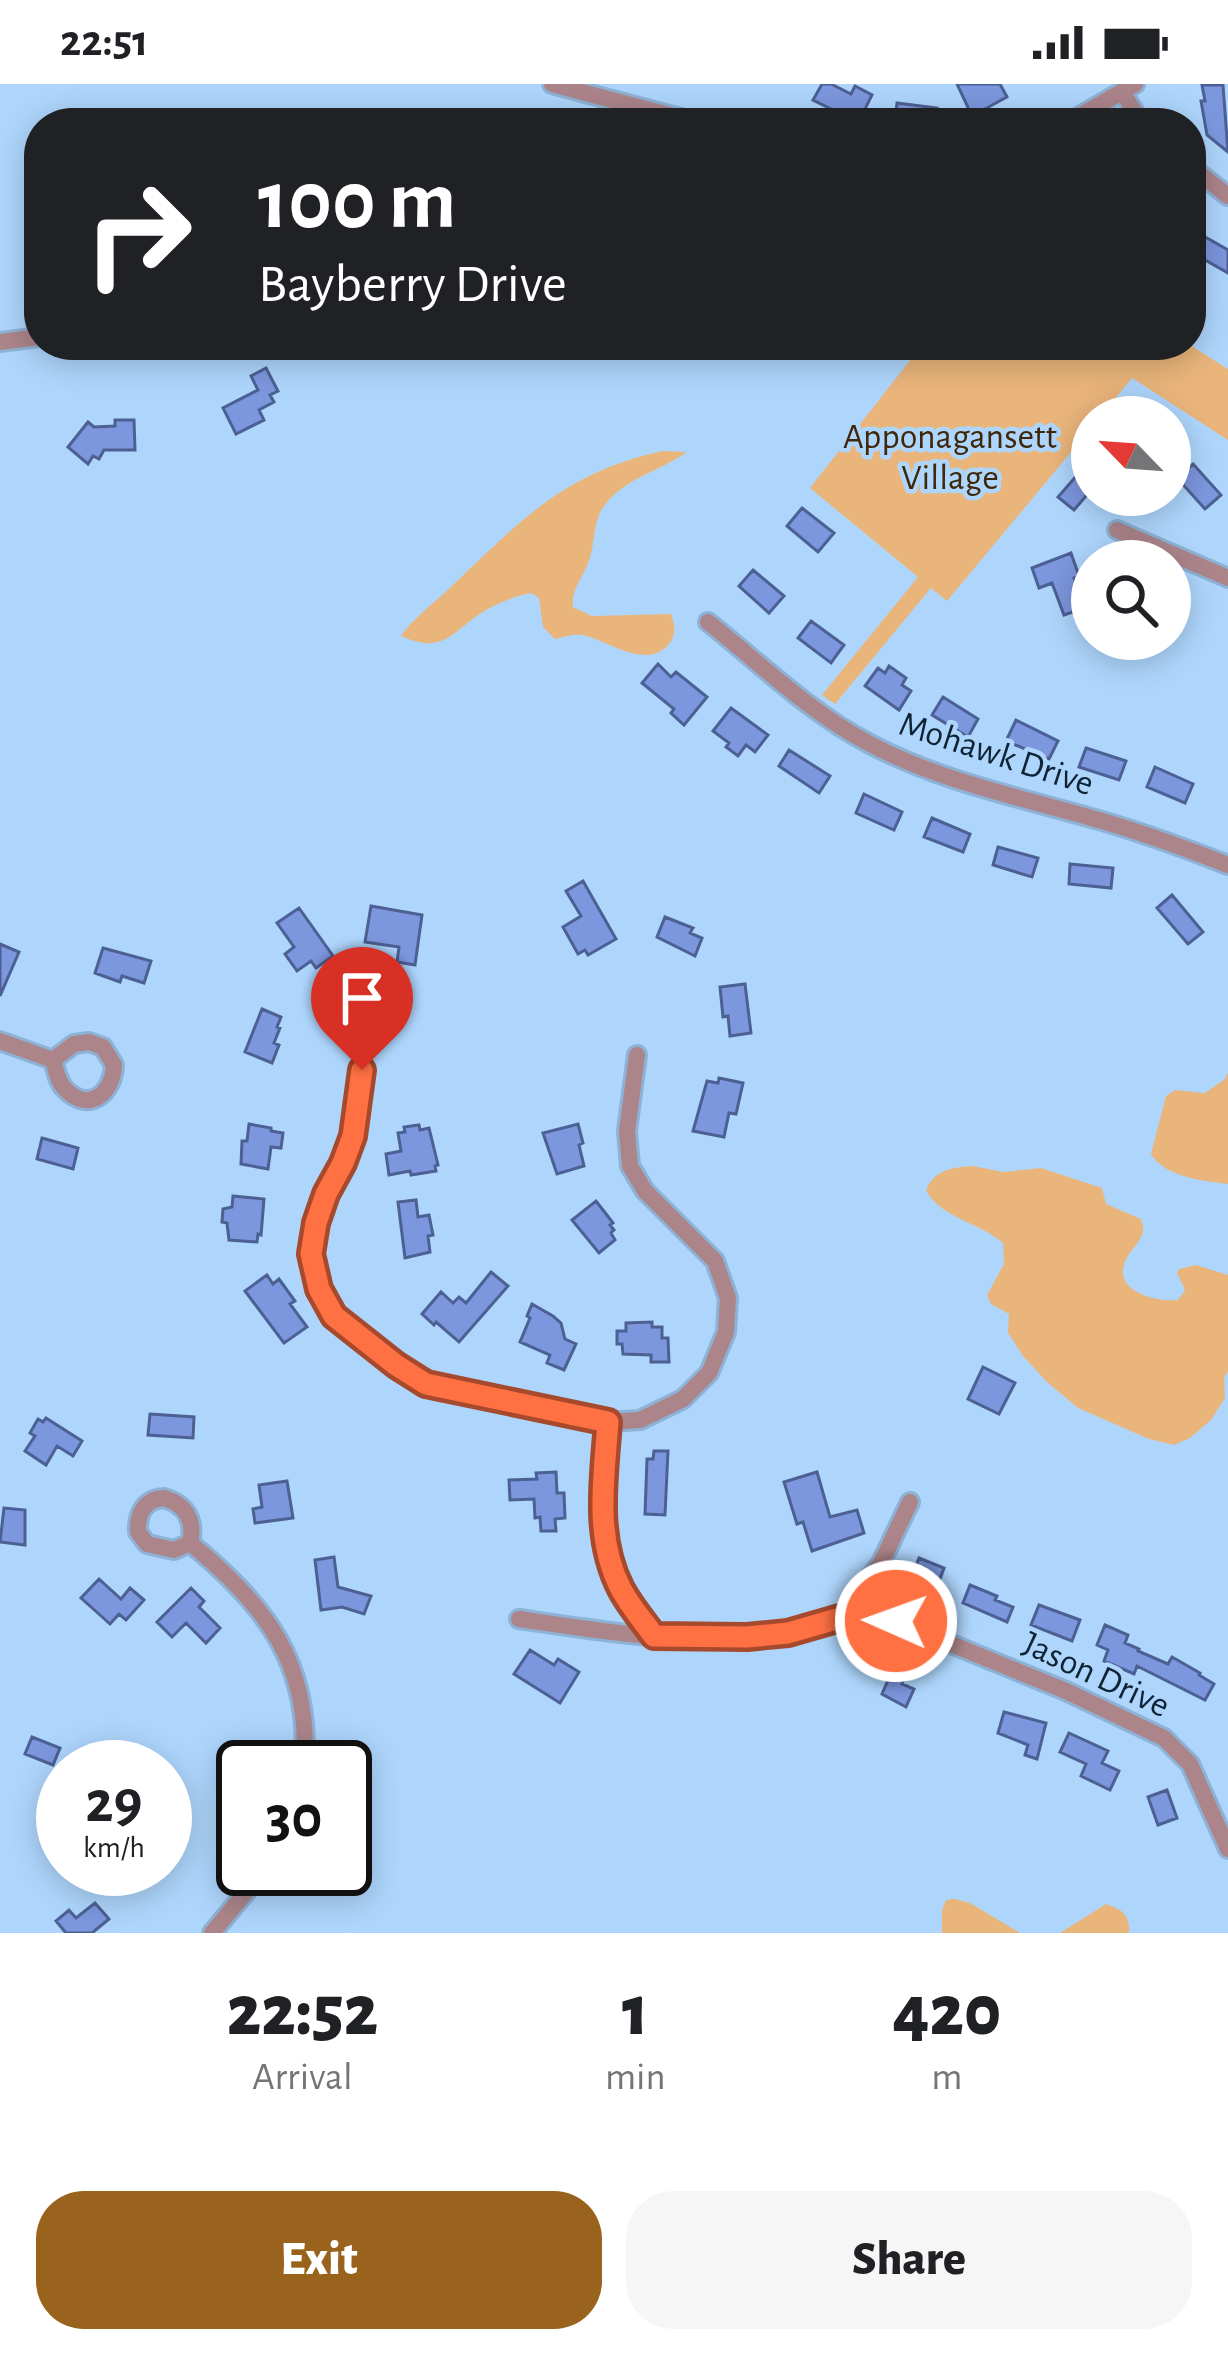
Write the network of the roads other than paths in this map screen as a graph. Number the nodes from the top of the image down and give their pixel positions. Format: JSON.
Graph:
{"nodes":[{"id":1,"x":552,"y":84,"type":"edge"},
{"id":2,"x":1128,"y":87,"type":"edge"},
{"id":3,"x":642,"y":108,"type":"edge"},
{"id":4,"x":1093,"y":108,"type":"edge"},
{"id":5,"x":1117,"y":530,"type":"dead end"},
{"id":6,"x":1228,"y":578,"type":"edge"},
{"id":7,"x":708,"y":622,"type":"dead end"},
{"id":8,"x":1228,"y":865,"type":"edge"},
{"id":9,"x":0,"y":1041,"type":"edge"},
{"id":10,"x":637,"y":1055,"type":"dead end"},
{"id":11,"x":52,"y":1060,"type":"dead end"},
{"id":12,"x":362,"y":1070,"type":"dead end"},
{"id":13,"x":608,"y":1422,"type":"junction"},
{"id":14,"x":910,"y":1502,"type":"dead end"},
{"id":15,"x":190,"y":1543,"type":"dead end"},
{"id":16,"x":851,"y":1617,"type":"junction"},
{"id":17,"x":519,"y":1619,"type":"dead end"},
{"id":18,"x":654,"y":1636,"type":"junction"},
{"id":19,"x":305,"y":1740,"type":"edge"},
{"id":20,"x":1228,"y":1849,"type":"edge"},
{"id":21,"x":243,"y":1896,"type":"edge"},
{"id":22,"x":212,"y":1933,"type":"edge"}],
"edges":[{"from":1,"to":3,"type":"street"},
{"from":2,"to":4,"type":"street"},
{"from":5,"to":6,"type":"street"},
{"from":7,"to":8,"type":"street","name":"Mohawk Drive"},
{"from":9,"to":11,"type":"street"},
{"from":10,"to":13,"type":"street"},
{"from":12,"to":13,"type":"street"},
{"from":13,"to":18,"type":"street"},
{"from":14,"to":16,"type":"street"},
{"from":15,"to":19,"type":"street"},
{"from":16,"to":18,"type":"street","name":"Jason Drive"},
{"from":16,"to":20,"type":"street","name":"Jason Drive"},
{"from":17,"to":18,"type":"street","name":"Jason Drive"},
{"from":21,"to":22,"type":"street"}]}
